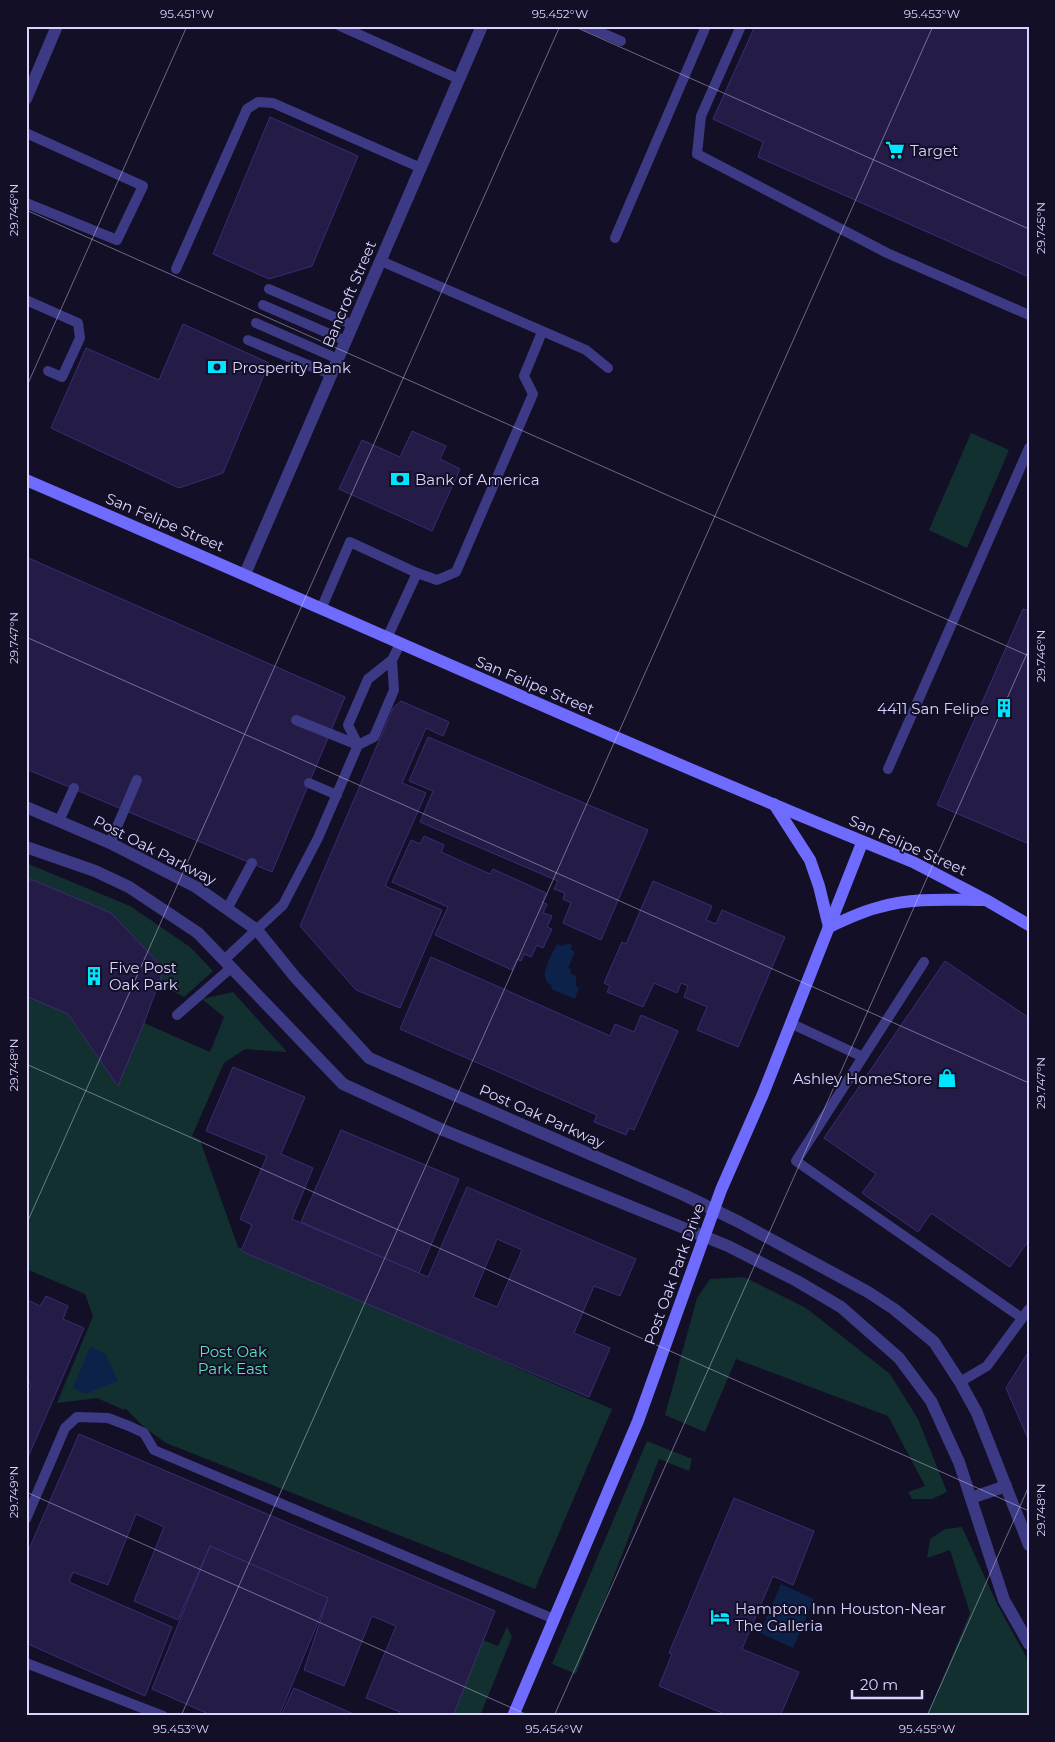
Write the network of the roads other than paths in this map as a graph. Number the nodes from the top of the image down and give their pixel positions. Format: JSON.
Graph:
{"nodes":[{"id":1,"x":58,"y":26,"type":"edge"},
{"id":2,"x":340,"y":26,"type":"edge"},
{"id":3,"x":482,"y":26,"type":"edge"},
{"id":4,"x":586,"y":26,"type":"edge"},
{"id":5,"x":706,"y":26,"type":"edge"},
{"id":6,"x":741,"y":26,"type":"edge"},
{"id":7,"x":621,"y":41,"type":"dead end"},
{"id":8,"x":459,"y":79,"type":"junction"},
{"id":9,"x":26,"y":99,"type":"edge"},
{"id":10,"x":26,"y":134,"type":"edge"},
{"id":11,"x":421,"y":168,"type":"junction"},
{"id":12,"x":26,"y":203,"type":"edge"},
{"id":13,"x":615,"y":238,"type":"dead end"},
{"id":14,"x":381,"y":261,"type":"junction"},
{"id":15,"x":176,"y":269,"type":"dead end"},
{"id":16,"x":269,"y":289,"type":"dead end"},
{"id":17,"x":26,"y":300,"type":"edge"},
{"id":18,"x":263,"y":305,"type":"dead end"},
{"id":19,"x":1029,"y":315,"type":"edge"},
{"id":20,"x":256,"y":323,"type":"dead end"},
{"id":21,"x":353,"y":325,"type":"junction"},
{"id":22,"x":542,"y":332,"type":"junction"},
{"id":23,"x":248,"y":340,"type":"dead end"},
{"id":24,"x":346,"y":341,"type":"junction"},
{"id":25,"x":338,"y":359,"type":"junction"},
{"id":26,"x":608,"y":368,"type":"dead end"},
{"id":27,"x":48,"y":371,"type":"dead end"},
{"id":28,"x":332,"y":375,"type":"junction"},
{"id":29,"x":1029,"y":448,"type":"edge"},
{"id":30,"x":26,"y":480,"type":"edge"},
{"id":31,"x":418,"y":573,"type":"junction"},
{"id":32,"x":245,"y":574,"type":"junction"},
{"id":33,"x":321,"y":609,"type":"junction"},
{"id":34,"x":387,"y":638,"type":"junction"},
{"id":35,"x":400,"y":644,"type":"junction"},
{"id":36,"x":392,"y":660,"type":"junction"},
{"id":37,"x":296,"y":720,"type":"dead end"},
{"id":38,"x":358,"y":745,"type":"junction"},
{"id":39,"x":888,"y":770,"type":"dead end"},
{"id":40,"x":137,"y":780,"type":"dead end"},
{"id":41,"x":309,"y":783,"type":"dead end"},
{"id":42,"x":74,"y":788,"type":"dead end"},
{"id":43,"x":337,"y":795,"type":"junction"},
{"id":44,"x":774,"y":804,"type":"junction"},
{"id":45,"x":26,"y":807,"type":"edge"},
{"id":46,"x":59,"y":821,"type":"junction"},
{"id":47,"x":110,"y":843,"type":"junction"},
{"id":48,"x":862,"y":843,"type":"junction"},
{"id":49,"x":26,"y":847,"type":"edge"},
{"id":50,"x":252,"y":863,"type":"dead end"},
{"id":51,"x":986,"y":900,"type":"junction"},
{"id":52,"x":228,"y":909,"type":"junction"},
{"id":53,"x":1029,"y":926,"type":"edge"},
{"id":54,"x":829,"y":927,"type":"junction"},
{"id":55,"x":257,"y":930,"type":"junction"},
{"id":56,"x":924,"y":962,"type":"dead end"},
{"id":57,"x":228,"y":963,"type":"junction"},
{"id":58,"x":177,"y":1014,"type":"dead end"},
{"id":59,"x":790,"y":1024,"type":"junction"},
{"id":60,"x":863,"y":1057,"type":"junction"},
{"id":61,"x":714,"y":1210,"type":"junction"},
{"id":62,"x":703,"y":1235,"type":"junction"},
{"id":63,"x":1029,"y":1309,"type":"edge"},
{"id":64,"x":1022,"y":1318,"type":"junction"},
{"id":65,"x":960,"y":1382,"type":"junction"},
{"id":66,"x":1006,"y":1486,"type":"junction"},
{"id":67,"x":971,"y":1498,"type":"junction"},
{"id":68,"x":26,"y":1519,"type":"edge"},
{"id":69,"x":1029,"y":1545,"type":"edge"},
{"id":70,"x":554,"y":1619,"type":"junction"},
{"id":71,"x":1029,"y":1644,"type":"edge"},
{"id":72,"x":26,"y":1663,"type":"edge"},
{"id":73,"x":163,"y":1716,"type":"edge"},
{"id":74,"x":513,"y":1716,"type":"edge"}],
"edges":[{"from":1,"to":9,"type":"street"},
{"from":2,"to":8,"type":"lane"},
{"from":3,"to":8,"type":"street","name":"Bancroft Street"},
{"from":4,"to":7,"type":"lane"},
{"from":5,"to":13,"type":"lane"},
{"from":6,"to":19,"type":"lane"},
{"from":8,"to":11,"type":"street","name":"Bancroft Street"},
{"from":10,"to":12,"type":"lane"},
{"from":11,"to":14,"type":"street","name":"Bancroft Street"},
{"from":11,"to":15,"type":"lane"},
{"from":14,"to":21,"type":"street","name":"Bancroft Street"},
{"from":14,"to":22,"type":"lane"},
{"from":16,"to":21,"type":"lane"},
{"from":17,"to":27,"type":"lane"},
{"from":18,"to":24,"type":"lane"},
{"from":20,"to":25,"type":"lane"},
{"from":21,"to":24,"type":"street","name":"Bancroft Street"},
{"from":22,"to":26,"type":"lane"},
{"from":22,"to":31,"type":"lane"},
{"from":23,"to":28,"type":"lane"},
{"from":24,"to":25,"type":"street","name":"Bancroft Street"},
{"from":25,"to":28,"type":"street","name":"Bancroft Street"},
{"from":28,"to":32,"type":"street","name":"Bancroft Street"},
{"from":29,"to":39,"type":"lane"},
{"from":30,"to":32,"type":"main road","name":"San Felipe Street"},
{"from":31,"to":33,"type":"lane"},
{"from":31,"to":34,"type":"lane"},
{"from":32,"to":33,"type":"main road","name":"San Felipe Street"},
{"from":33,"to":34,"type":"main road","name":"San Felipe Street"},
{"from":34,"to":35,"type":"main road","name":"San Felipe Street"},
{"from":35,"to":36,"type":"lane"},
{"from":35,"to":44,"type":"main road","name":"San Felipe Street"},
{"from":36,"to":38,"type":"lane"},
{"from":36,"to":38,"type":"lane"},
{"from":37,"to":38,"type":"lane"},
{"from":38,"to":43,"type":"lane"},
{"from":40,"to":47,"type":"lane"},
{"from":41,"to":43,"type":"lane"},
{"from":42,"to":46,"type":"lane"},
{"from":43,"to":55,"type":"lane"},
{"from":44,"to":48,"type":"main road","name":"San Felipe Street"},
{"from":44,"to":54,"type":"main road"},
{"from":45,"to":46,"type":"street","name":"Post Oak Parkway"},
{"from":46,"to":47,"type":"street","name":"Post Oak Parkway"},
{"from":47,"to":52,"type":"street","name":"Post Oak Parkway"},
{"from":48,"to":51,"type":"main road","name":"San Felipe Street"},
{"from":48,"to":54,"type":"main road","name":"Post Oak Park Drive"},
{"from":49,"to":57,"type":"street"},
{"from":50,"to":52,"type":"lane"},
{"from":51,"to":53,"type":"main road","name":"San Felipe Street"},
{"from":51,"to":54,"type":"main road"},
{"from":52,"to":55,"type":"street","name":"Post Oak Parkway"},
{"from":54,"to":59,"type":"main road","name":"Post Oak Park Drive"},
{"from":55,"to":57,"type":"lane"},
{"from":55,"to":61,"type":"street","name":"Post Oak Parkway"},
{"from":56,"to":60,"type":"lane"},
{"from":57,"to":58,"type":"lane"},
{"from":57,"to":62,"type":"street"},
{"from":59,"to":60,"type":"lane"},
{"from":59,"to":61,"type":"main road","name":"Post Oak Park Drive"},
{"from":60,"to":64,"type":"lane"},
{"from":61,"to":62,"type":"main road","name":"Post Oak Park Drive"},
{"from":61,"to":65,"type":"street","name":"Post Oak Parkway"},
{"from":62,"to":67,"type":"street"},
{"from":62,"to":70,"type":"main road","name":"Post Oak Park Drive"},
{"from":63,"to":64,"type":"lane"},
{"from":64,"to":65,"type":"lane"},
{"from":65,"to":66,"type":"street","name":"Post Oak Parkway"},
{"from":66,"to":67,"type":"street"},
{"from":66,"to":69,"type":"street","name":"Post Oak Parkway"},
{"from":67,"to":71,"type":"street"},
{"from":68,"to":70,"type":"lane"},
{"from":70,"to":74,"type":"main road","name":"Post Oak Park Drive"},
{"from":72,"to":73,"type":"lane"}]}
